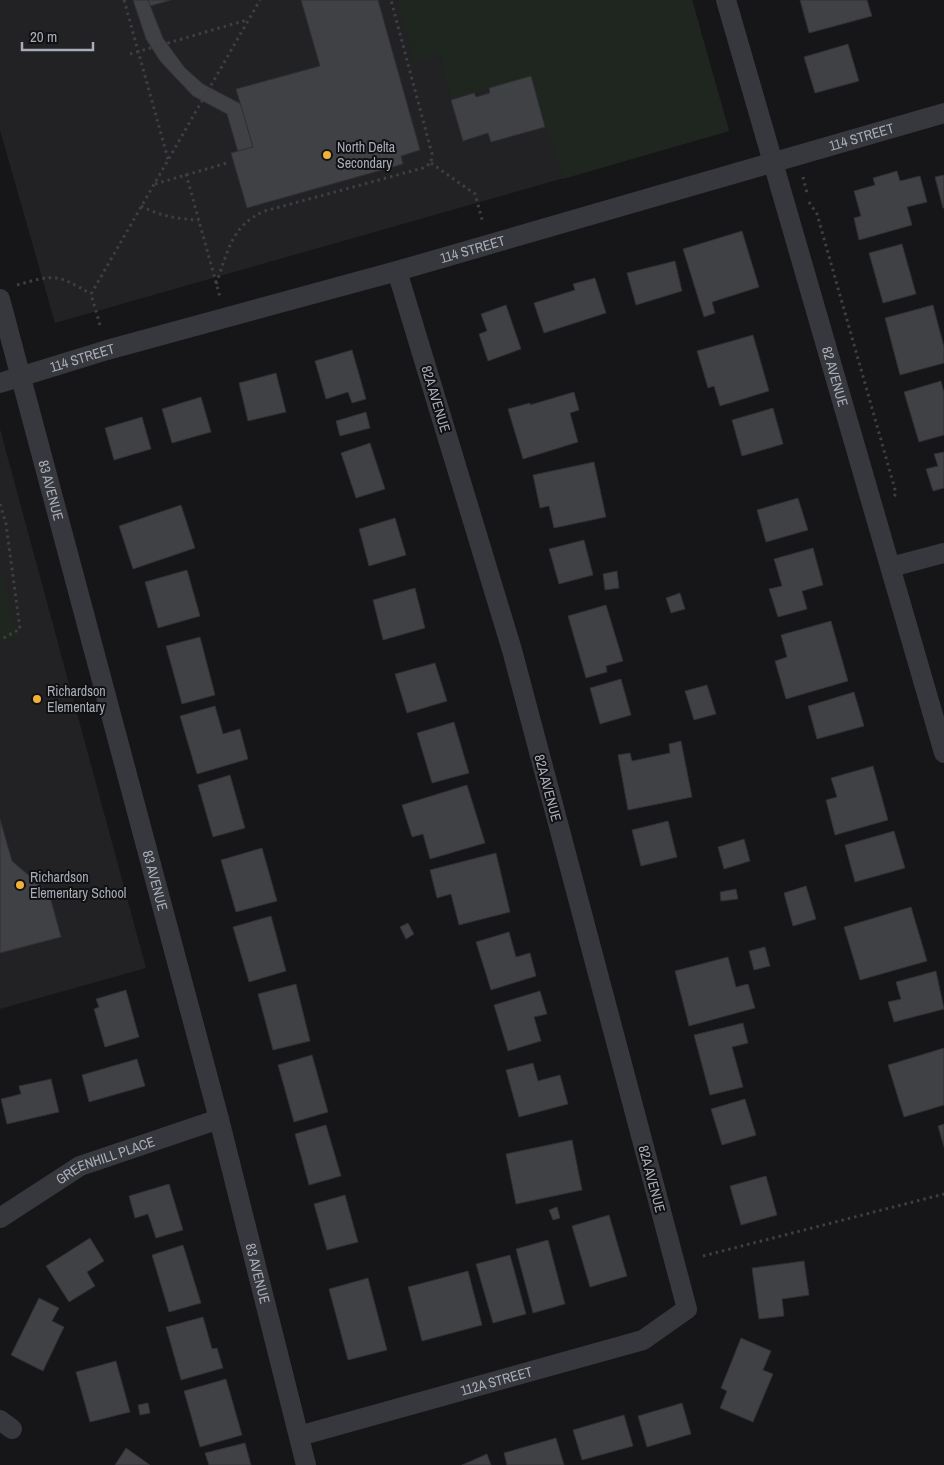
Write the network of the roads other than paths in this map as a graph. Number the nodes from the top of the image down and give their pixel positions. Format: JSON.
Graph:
{"nodes":[{"id":1,"x":726,"y":0,"type":"edge"},
{"id":2,"x":944,"y":113,"type":"edge"},
{"id":3,"x":772,"y":162,"type":"junction"},
{"id":4,"x":397,"y":271,"type":"junction"},
{"id":5,"x":4,"y":293,"type":"edge"},
{"id":6,"x":20,"y":377,"type":"junction"},
{"id":7,"x":0,"y":383,"type":"edge"},
{"id":8,"x":944,"y":553,"type":"edge"},
{"id":9,"x":891,"y":567,"type":"junction"},
{"id":10,"x":944,"y":753,"type":"edge"},
{"id":11,"x":219,"y":1119,"type":"junction"},
{"id":12,"x":0,"y":1218,"type":"edge"},
{"id":13,"x":687,"y":1309,"type":"joint"},
{"id":14,"x":299,"y":1436,"type":"junction"},
{"id":15,"x":306,"y":1465,"type":"edge"}],
"edges":[{"from":1,"to":3,"type":"street","name":"82 AVENUE"},
{"from":2,"to":3,"type":"street","name":"114 STREET"},
{"from":3,"to":4,"type":"street","name":"114 STREET"},
{"from":3,"to":9,"type":"street","name":"82 AVENUE"},
{"from":4,"to":6,"type":"street","name":"114 STREET"},
{"from":4,"to":13,"type":"street","name":"82A AVENUE"},
{"from":5,"to":6,"type":"street","name":"83 AVENUE"},
{"from":6,"to":7,"type":"street","name":"114 STREET"},
{"from":6,"to":11,"type":"street","name":"83 AVENUE"},
{"from":8,"to":9,"type":"street"},
{"from":9,"to":10,"type":"street","name":"82 AVENUE"},
{"from":11,"to":12,"type":"street","name":"GREENHILL PLACE"},
{"from":11,"to":14,"type":"street","name":"83 AVENUE"},
{"from":13,"to":14,"type":"street","name":"112A STREET"},
{"from":14,"to":15,"type":"street","name":"83 AVENUE"}]}
